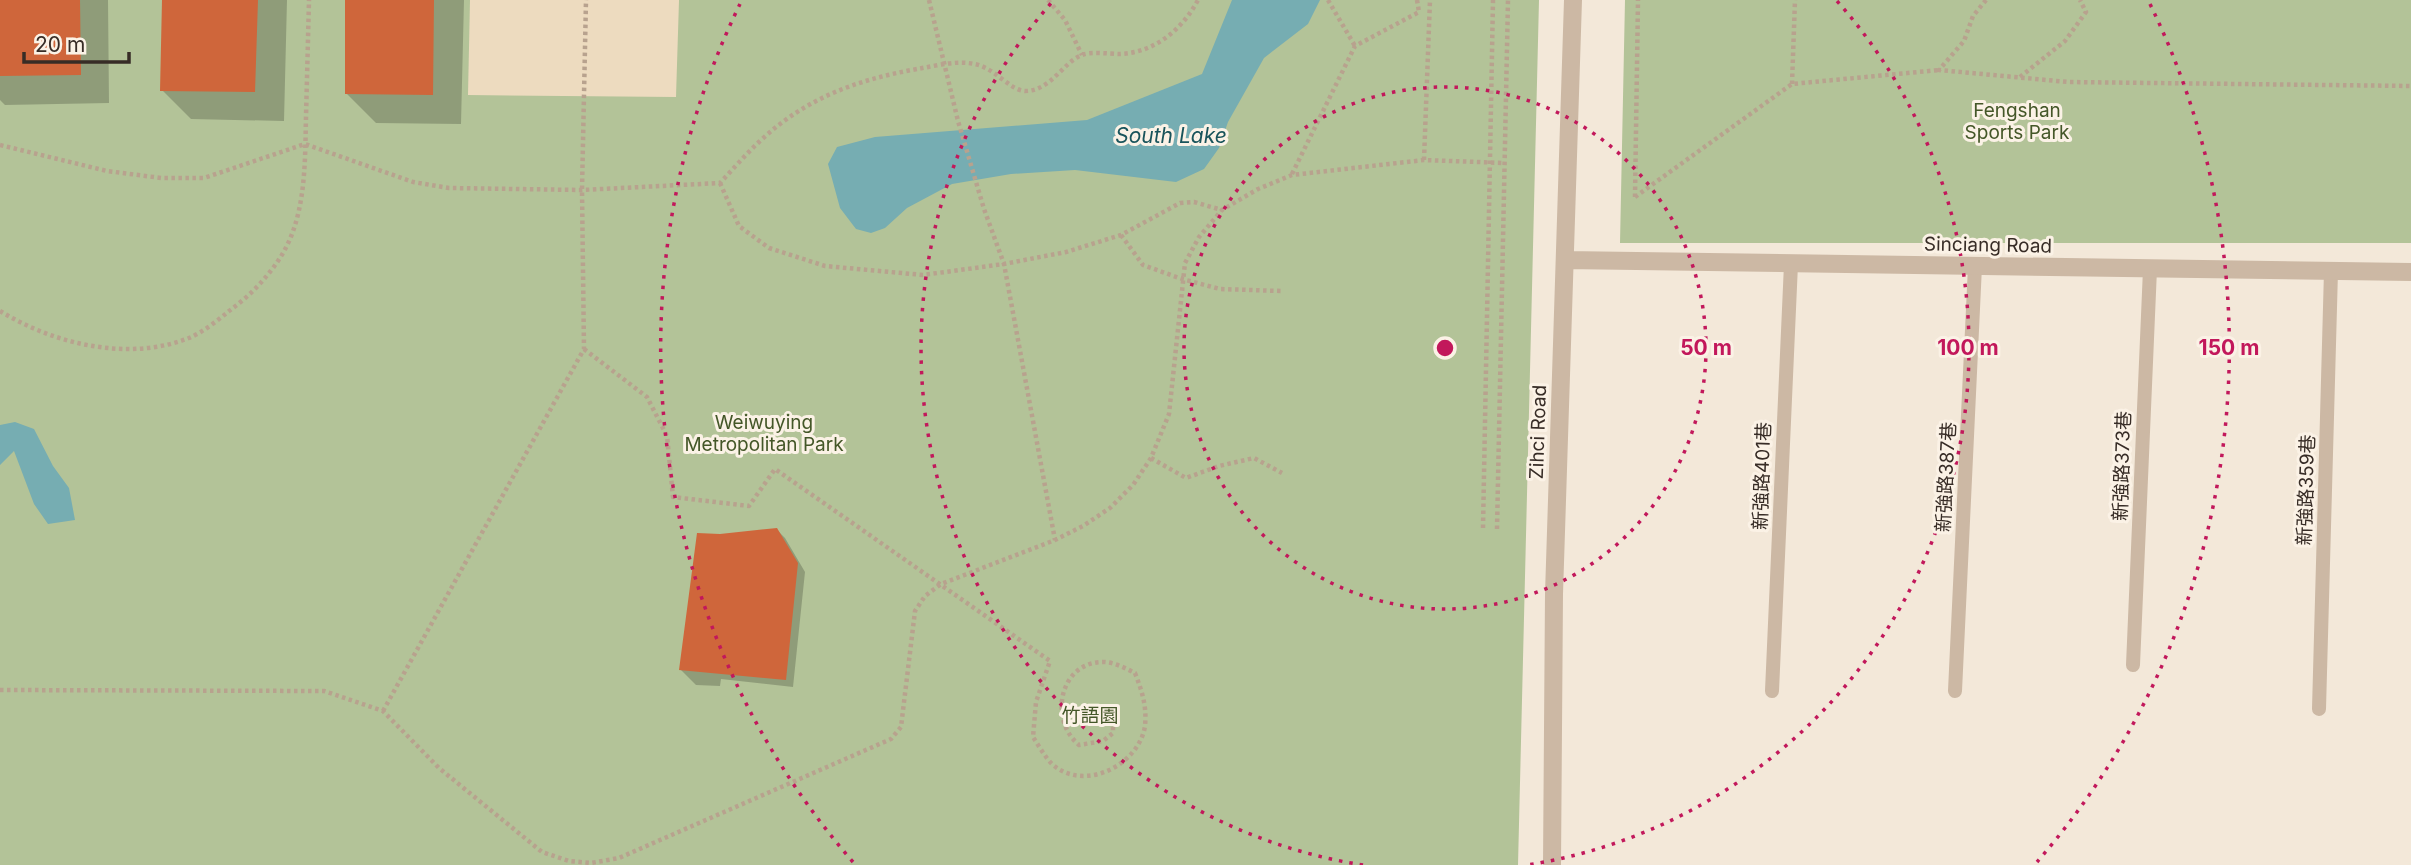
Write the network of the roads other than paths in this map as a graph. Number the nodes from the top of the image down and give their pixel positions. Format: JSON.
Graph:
{"nodes":[{"id":1,"x":1573,"y":0,"type":"edge"},
{"id":2,"x":1565,"y":260,"type":"junction"},
{"id":3,"x":1791,"y":264,"type":"junction"},
{"id":4,"x":1975,"y":266,"type":"junction"},
{"id":5,"x":2150,"y":269,"type":"junction"},
{"id":6,"x":2331,"y":271,"type":"junction"},
{"id":7,"x":2411,"y":272,"type":"edge"},
{"id":8,"x":2133,"y":665,"type":"dead end"},
{"id":9,"x":1772,"y":691,"type":"dead end"},
{"id":10,"x":1955,"y":691,"type":"dead end"},
{"id":11,"x":2319,"y":709,"type":"dead end"},
{"id":12,"x":1552,"y":865,"type":"edge"}],
"edges":[{"from":1,"to":2,"type":"street","name":"Zihci Road"},
{"from":2,"to":3,"type":"street","name":"Sinciang Road"},
{"from":2,"to":12,"type":"street","name":"Zihci Road"},
{"from":3,"to":4,"type":"street","name":"Sinciang Road"},
{"from":3,"to":9,"type":"lane","name":"新強路401巷"},
{"from":4,"to":5,"type":"street","name":"Sinciang Road"},
{"from":4,"to":10,"type":"lane","name":"新強路387巷"},
{"from":5,"to":6,"type":"street","name":"Sinciang Road"},
{"from":5,"to":8,"type":"lane","name":"新強路373巷"},
{"from":6,"to":7,"type":"street","name":"Sinciang Road"},
{"from":6,"to":11,"type":"lane","name":"新強路359巷"}]}
